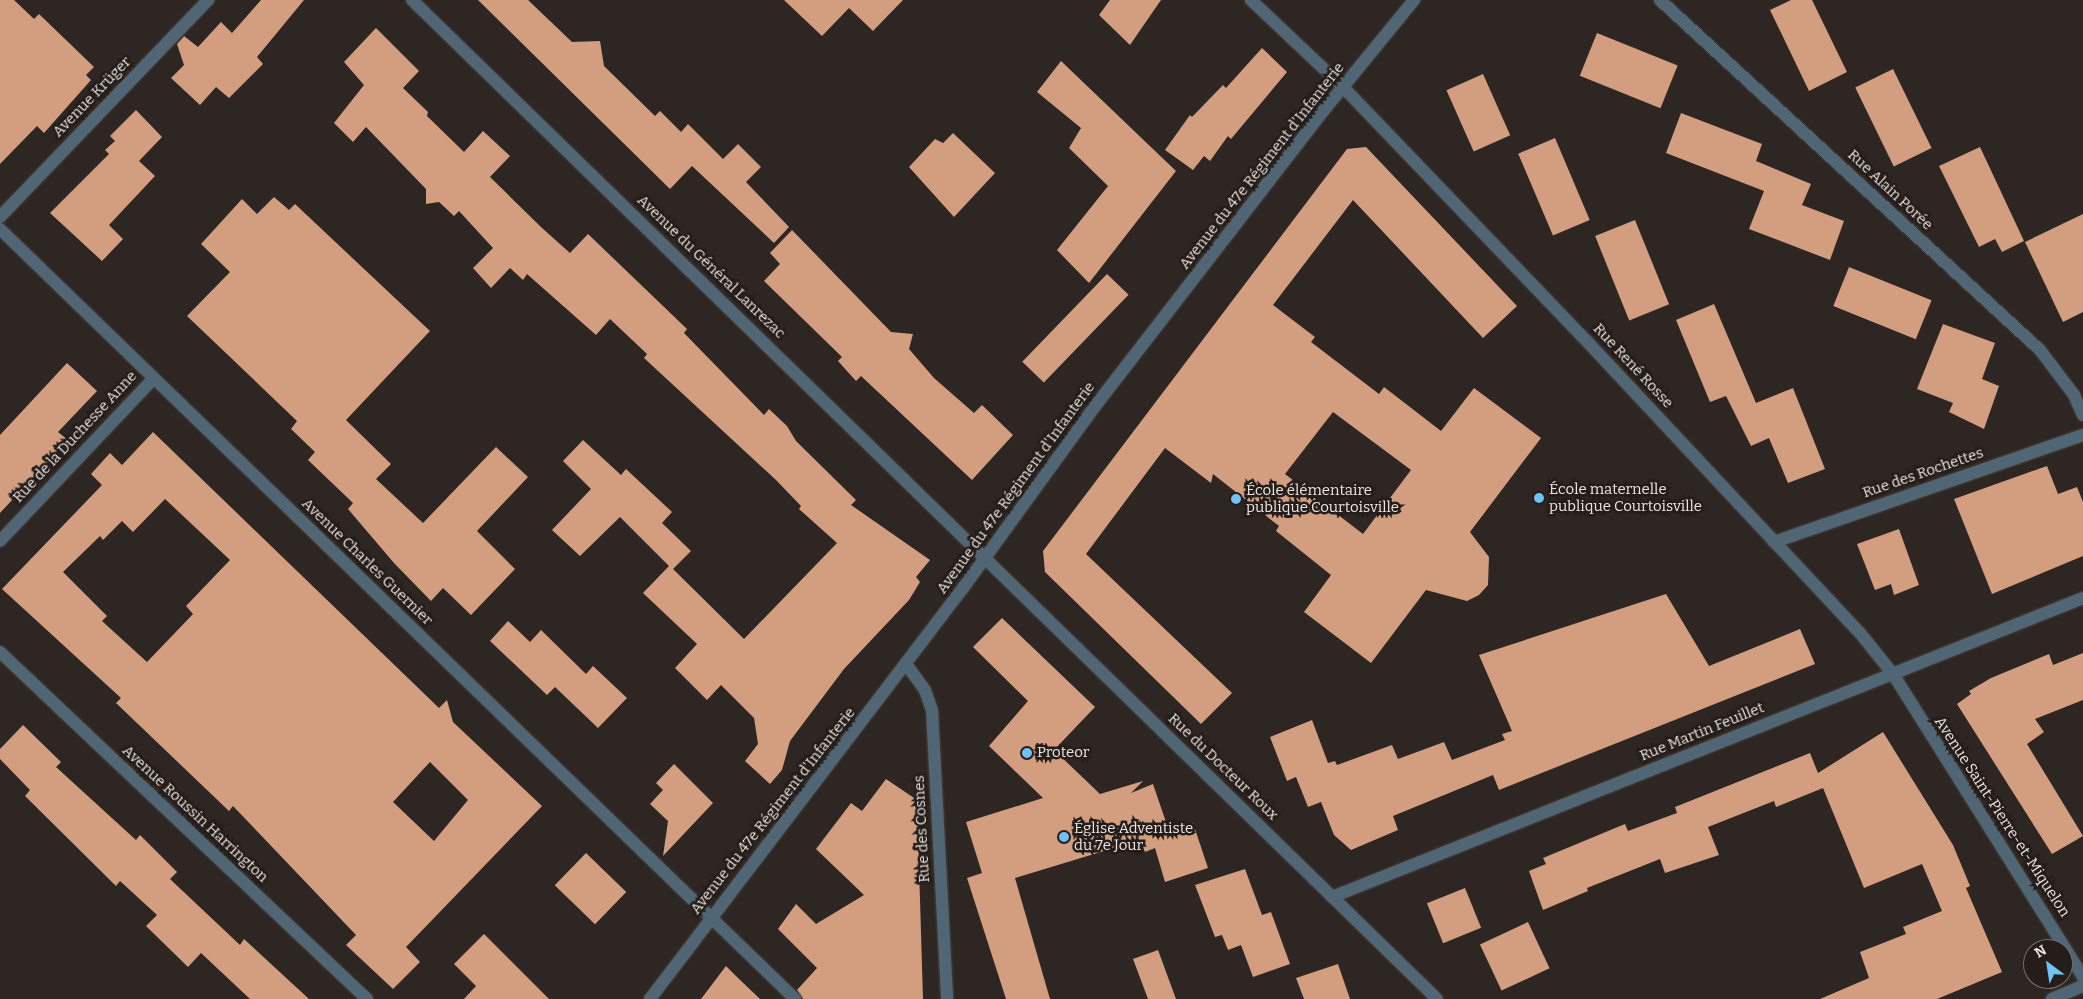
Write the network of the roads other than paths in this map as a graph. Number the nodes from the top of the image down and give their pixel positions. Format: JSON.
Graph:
{"nodes":[{"id":1,"x":208,"y":0,"type":"edge"},
{"id":2,"x":412,"y":0,"type":"edge"},
{"id":3,"x":1251,"y":0,"type":"edge"},
{"id":4,"x":1414,"y":0,"type":"edge"},
{"id":5,"x":1660,"y":0,"type":"edge"},
{"id":6,"x":1343,"y":87,"type":"junction"},
{"id":7,"x":0,"y":217,"type":"edge"},
{"id":8,"x":0,"y":229,"type":"edge"},
{"id":9,"x":154,"y":378,"type":"junction"},
{"id":10,"x":2083,"y":414,"type":"edge"},
{"id":11,"x":2083,"y":435,"type":"edge"},
{"id":12,"x":0,"y":541,"type":"edge"},
{"id":13,"x":1774,"y":542,"type":"junction"},
{"id":14,"x":986,"y":558,"type":"junction"},
{"id":15,"x":2083,"y":598,"type":"edge"},
{"id":16,"x":0,"y":652,"type":"edge"},
{"id":17,"x":906,"y":664,"type":"junction"},
{"id":18,"x":1893,"y":674,"type":"junction"},
{"id":19,"x":1332,"y":897,"type":"junction"},
{"id":20,"x":711,"y":919,"type":"junction"},
{"id":21,"x":2083,"y":977,"type":"edge"},
{"id":22,"x":2083,"y":986,"type":"edge"},
{"id":23,"x":367,"y":999,"type":"edge"},
{"id":24,"x":650,"y":999,"type":"edge"},
{"id":25,"x":795,"y":999,"type":"edge"},
{"id":26,"x":947,"y":999,"type":"edge"},
{"id":27,"x":1437,"y":999,"type":"edge"},
{"id":28,"x":2052,"y":999,"type":"edge"}],
"edges":[{"from":1,"to":7,"type":"street","name":"Avenue Krüger"},
{"from":2,"to":14,"type":"street","name":"Avenue du Général Lanrezac"},
{"from":3,"to":6,"type":"street","name":"Rue René Rosse"},
{"from":4,"to":6,"type":"street","name":"Avenue du 47e Régiment d'Infanterie"},
{"from":5,"to":10,"type":"street","name":"Rue Alain Porée"},
{"from":6,"to":13,"type":"street","name":"Rue René Rosse"},
{"from":6,"to":14,"type":"street","name":"Avenue du 47e Régiment d'Infanterie"},
{"from":8,"to":9,"type":"street","name":"Avenue Charles Guernier"},
{"from":9,"to":12,"type":"street","name":"Rue de la Duchesse Anne"},
{"from":9,"to":20,"type":"street","name":"Avenue Charles Guernier"},
{"from":11,"to":13,"type":"street","name":"Rue des Rochettes"},
{"from":13,"to":18,"type":"street","name":"Rue René Rosse"},
{"from":14,"to":17,"type":"street","name":"Avenue du 47e Régiment d'Infanterie"},
{"from":14,"to":19,"type":"street","name":"Rue du Docteur Roux"},
{"from":15,"to":18,"type":"street","name":"Rue Martin Feuillet"},
{"from":16,"to":23,"type":"street","name":"Avenue Roussin Harrington"},
{"from":17,"to":20,"type":"street","name":"Avenue du 47e Régiment d'Infanterie"},
{"from":17,"to":26,"type":"street","name":"Rue des Cosnes"},
{"from":18,"to":19,"type":"street","name":"Rue Martin Feuillet"},
{"from":18,"to":21,"type":"street","name":"Avenue Saint-Pierre-et-Miquelon"},
{"from":19,"to":27,"type":"street","name":"Rue du Docteur Roux"},
{"from":20,"to":24,"type":"street","name":"Avenue du 47e Régiment d'Infanterie"},
{"from":20,"to":25,"type":"street","name":"Avenue Charles Guernier"},
{"from":22,"to":28,"type":"street"}]}
